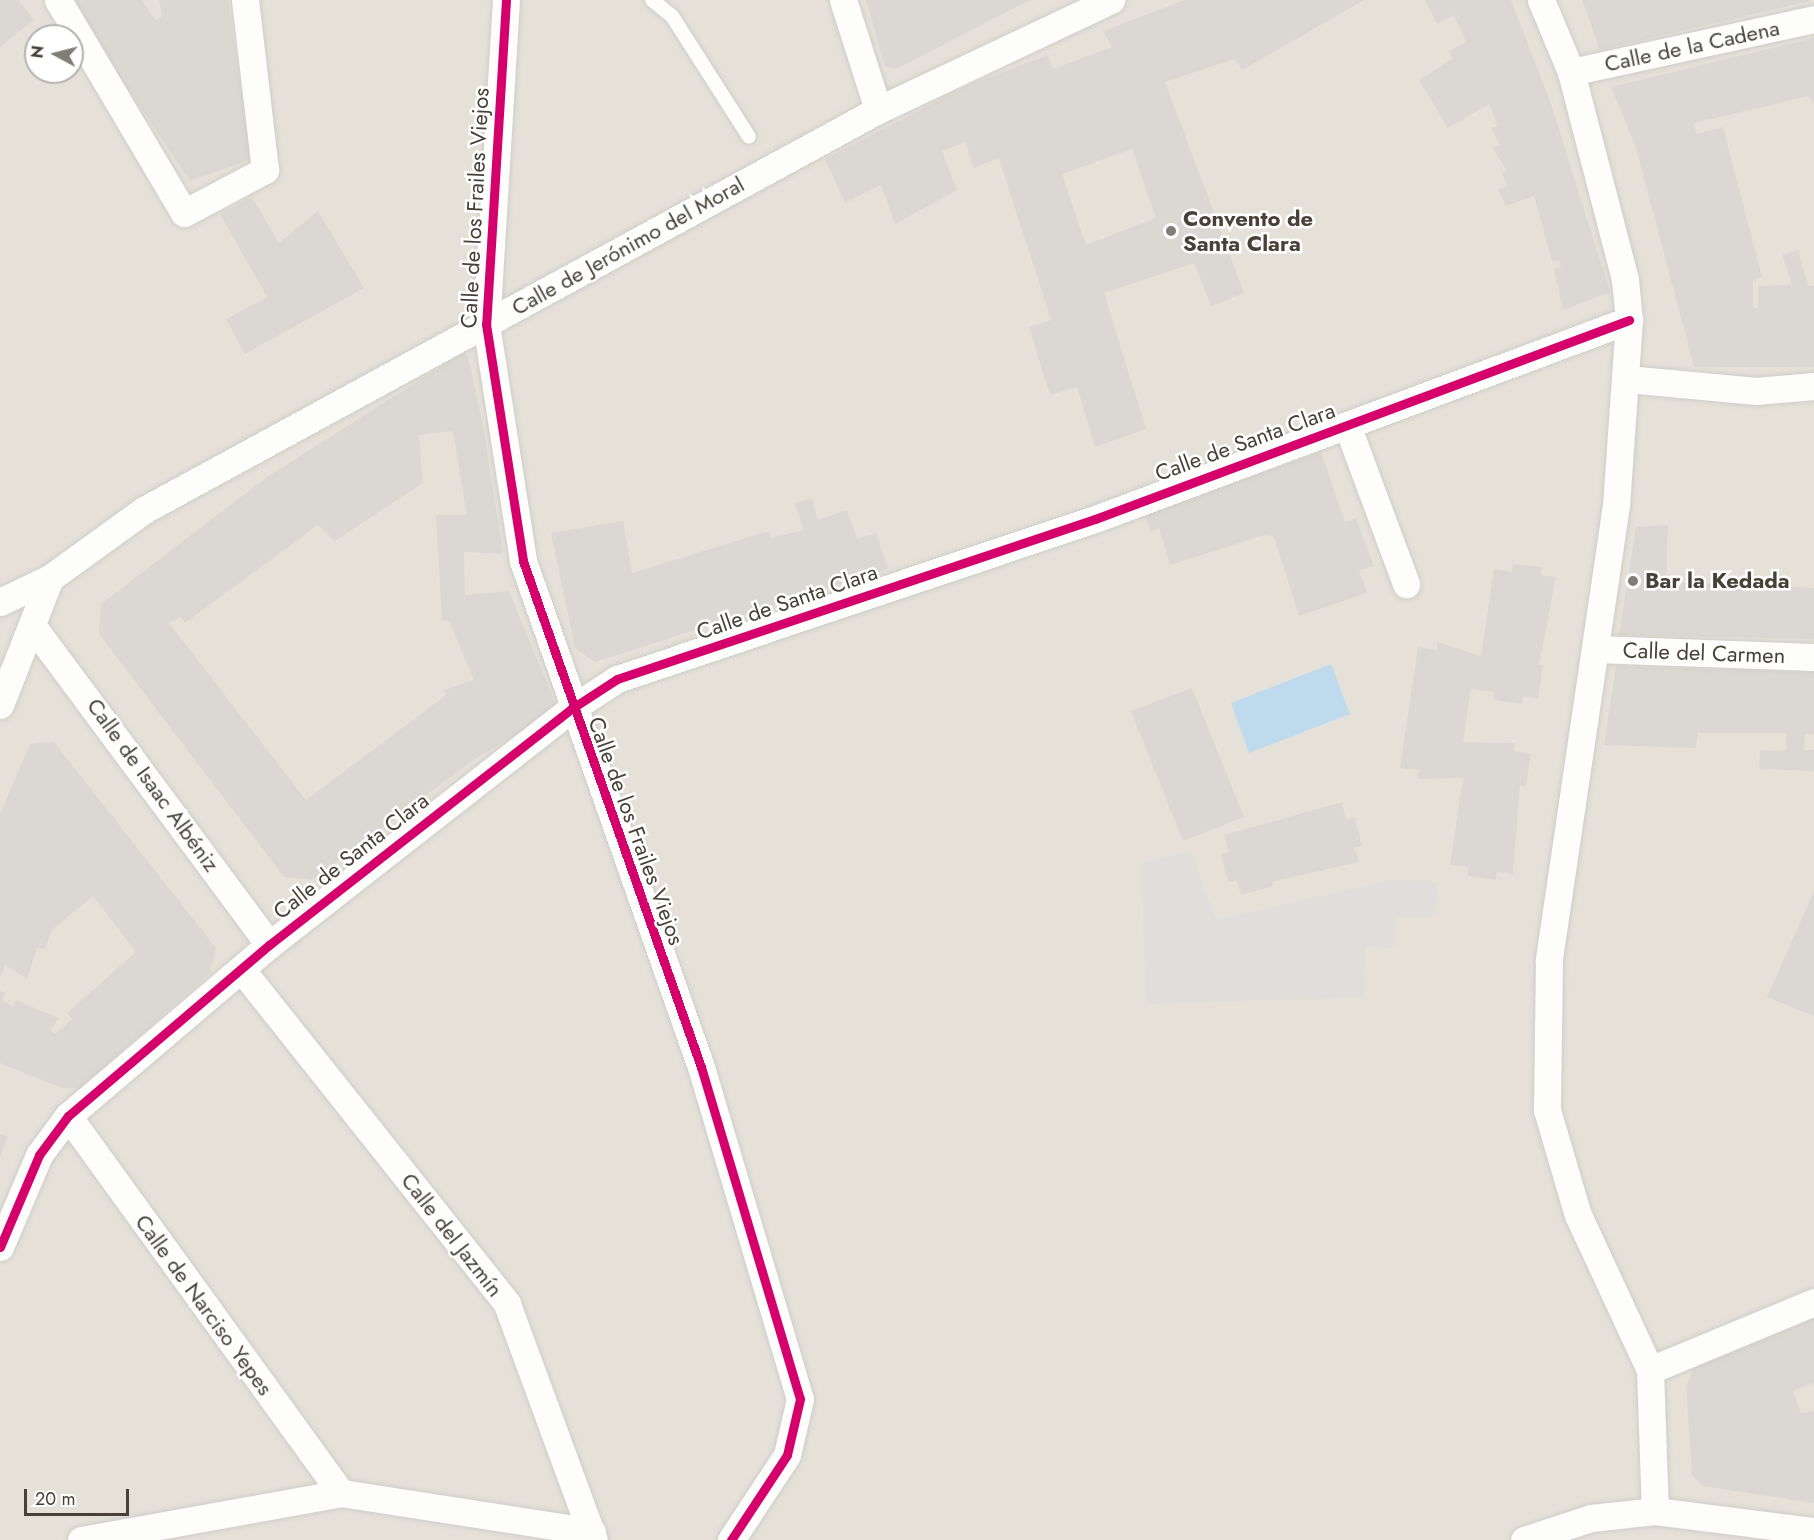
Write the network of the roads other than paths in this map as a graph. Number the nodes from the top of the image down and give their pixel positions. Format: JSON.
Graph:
{"nodes":[{"id":1,"x":58,"y":0,"type":"edge"},
{"id":2,"x":245,"y":0,"type":"edge"},
{"id":3,"x":506,"y":0,"type":"edge"},
{"id":4,"x":652,"y":0,"type":"edge"},
{"id":5,"x":843,"y":0,"type":"edge"},
{"id":6,"x":1112,"y":0,"type":"edge"},
{"id":7,"x":1541,"y":0,"type":"edge"},
{"id":8,"x":1814,"y":19,"type":"edge"},
{"id":9,"x":1571,"y":72,"type":"junction"},
{"id":10,"x":878,"y":110,"type":"junction"},
{"id":11,"x":749,"y":137,"type":"dead end"},
{"id":12,"x":1629,"y":320,"type":"junction"},
{"id":13,"x":486,"y":324,"type":"junction"},
{"id":14,"x":1627,"y":379,"type":"junction"},
{"id":15,"x":1814,"y":386,"type":"edge"},
{"id":16,"x":1347,"y":425,"type":"junction"},
{"id":17,"x":50,"y":578,"type":"junction"},
{"id":18,"x":1406,"y":584,"type":"dead end"},
{"id":19,"x":0,"y":602,"type":"edge"},
{"id":20,"x":34,"y":628,"type":"junction"},
{"id":21,"x":1595,"y":649,"type":"junction"},
{"id":22,"x":1814,"y":657,"type":"edge"},
{"id":23,"x":0,"y":705,"type":"edge"},
{"id":24,"x":571,"y":709,"type":"junction"},
{"id":25,"x":268,"y":945,"type":"junction"},
{"id":26,"x":241,"y":969,"type":"junction"},
{"id":27,"x":68,"y":1116,"type":"junction"},
{"id":28,"x":0,"y":1247,"type":"edge"},
{"id":29,"x":1814,"y":1302,"type":"edge"},
{"id":30,"x":1650,"y":1370,"type":"junction"},
{"id":31,"x":341,"y":1493,"type":"junction"},
{"id":32,"x":1655,"y":1511,"type":"junction"},
{"id":33,"x":1814,"y":1531,"type":"edge"},
{"id":34,"x":593,"y":1536,"type":"edge"},
{"id":35,"x":1533,"y":1538,"type":"edge"},
{"id":36,"x":81,"y":1540,"type":"edge"},
{"id":37,"x":731,"y":1540,"type":"edge"}],
"edges":[{"from":1,"to":2,"type":"street"},
{"from":3,"to":13,"type":"street","name":"Calle de los Frailes Viejos"},
{"from":4,"to":11,"type":"lane"},
{"from":5,"to":10,"type":"street"},
{"from":6,"to":10,"type":"street","name":"Calle de Jerónimo del Moral"},
{"from":7,"to":9,"type":"street"},
{"from":8,"to":9,"type":"street","name":"Calle de la Cadena"},
{"from":9,"to":12,"type":"street"},
{"from":10,"to":13,"type":"street","name":"Calle de Jerónimo del Moral"},
{"from":12,"to":14,"type":"street"},
{"from":12,"to":16,"type":"street","name":"Calle de Santa Clara"},
{"from":13,"to":17,"type":"street","name":"Calle de Jerónimo del Moral"},
{"from":13,"to":24,"type":"street","name":"Calle de los Frailes Viejos"},
{"from":14,"to":15,"type":"street"},
{"from":14,"to":21,"type":"street"},
{"from":16,"to":18,"type":"street","name":"Calle de Santa Clara"},
{"from":16,"to":24,"type":"street","name":"Calle de Santa Clara"},
{"from":17,"to":19,"type":"street","name":"Calle de Jerónimo del Moral"},
{"from":17,"to":20,"type":"street"},
{"from":20,"to":23,"type":"street"},
{"from":20,"to":25,"type":"street","name":"Calle de Isaac Albéniz"},
{"from":21,"to":22,"type":"street","name":"Calle del Carmen"},
{"from":21,"to":30,"type":"street"},
{"from":24,"to":25,"type":"street","name":"Calle de Santa Clara"},
{"from":24,"to":37,"type":"street","name":"Calle de los Frailes Viejos"},
{"from":25,"to":26,"type":"street","name":"Calle de Santa Clara"},
{"from":26,"to":27,"type":"street","name":"Calle de Santa Clara"},
{"from":26,"to":34,"type":"street","name":"Calle del Jazmín"},
{"from":27,"to":28,"type":"street","name":"Calle de Santa Clara"},
{"from":27,"to":31,"type":"street","name":"Calle de Narciso Yepes"},
{"from":29,"to":30,"type":"street"},
{"from":30,"to":32,"type":"street"},
{"from":31,"to":34,"type":"street"},
{"from":31,"to":36,"type":"street"},
{"from":32,"to":33,"type":"street"},
{"from":32,"to":35,"type":"street"}]}
